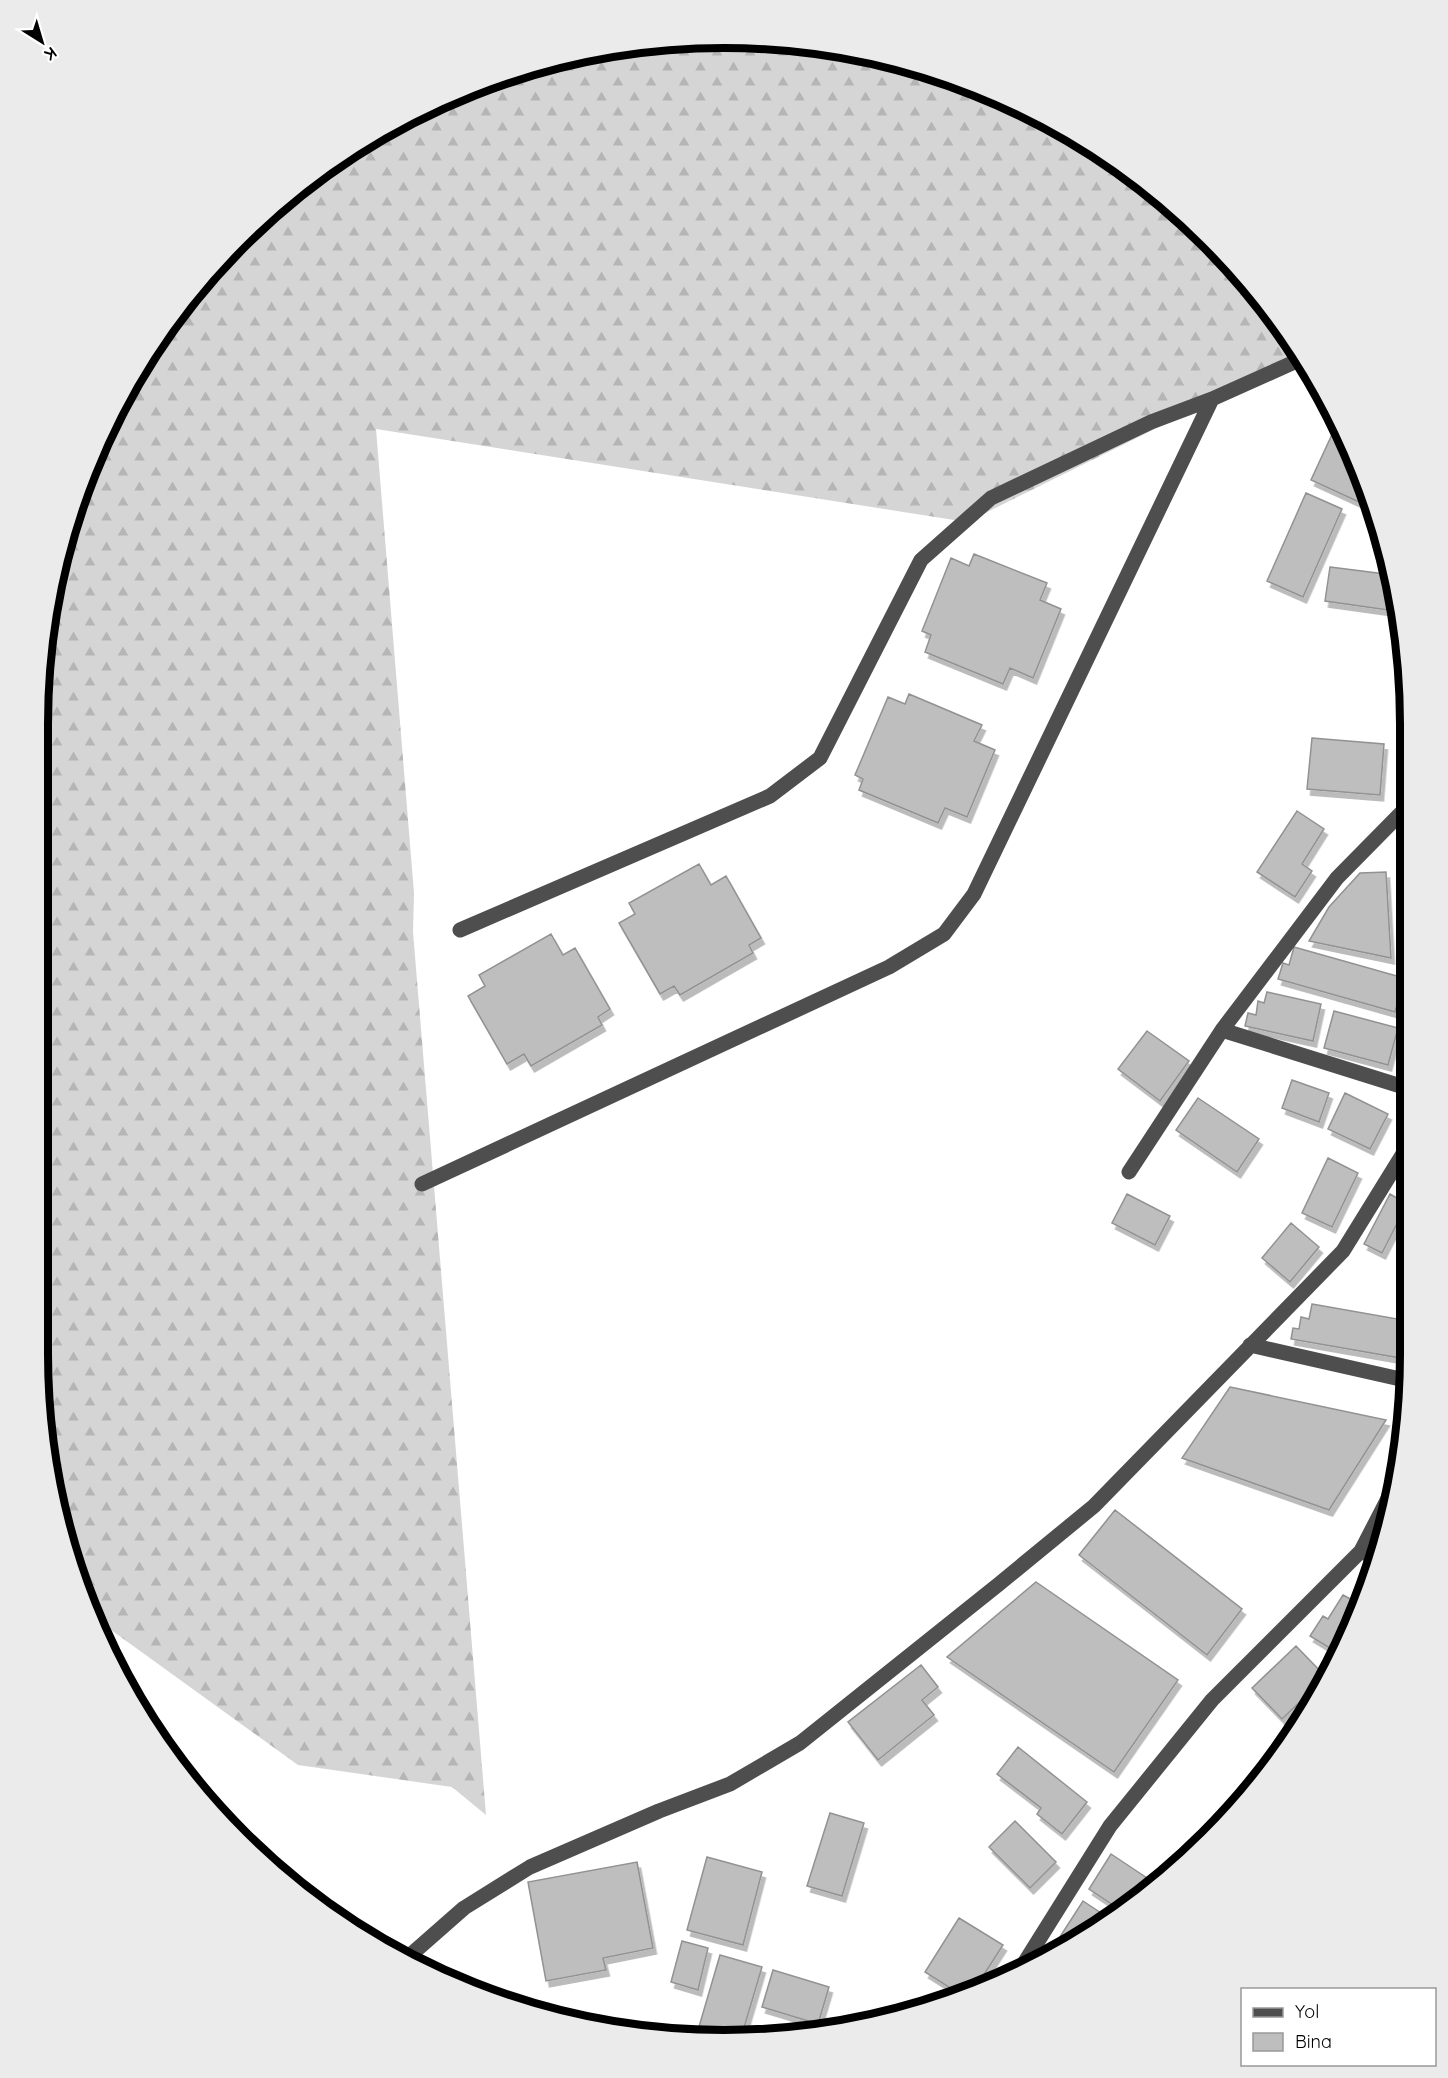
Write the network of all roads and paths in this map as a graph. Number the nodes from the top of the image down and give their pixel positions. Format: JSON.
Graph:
{"nodes":[{"id":1,"x":1294,"y":362,"type":"edge"},
{"id":2,"x":1212,"y":399,"type":"junction"},
{"id":3,"x":1400,"y":814,"type":"edge"},
{"id":4,"x":460,"y":930,"type":"dead end"},
{"id":5,"x":1222,"y":1030,"type":"junction"},
{"id":6,"x":1400,"y":1086,"type":"edge"},
{"id":7,"x":1400,"y":1159,"type":"edge"},
{"id":8,"x":1129,"y":1172,"type":"dead end"},
{"id":9,"x":422,"y":1184,"type":"dead end"},
{"id":10,"x":1250,"y":1346,"type":"junction"},
{"id":11,"x":1399,"y":1379,"type":"edge"},
{"id":12,"x":1381,"y":1512,"type":"edge"},
{"id":13,"x":1361,"y":1551,"type":"junction"},
{"id":14,"x":1369,"y":1555,"type":"edge"},
{"id":15,"x":413,"y":1953,"type":"edge"},
{"id":16,"x":1036,"y":1953,"type":"edge"}],
"edges":[{"from":1,"to":2,"type":"street"},
{"from":2,"to":4,"type":"street"},
{"from":2,"to":9,"type":"street"},
{"from":3,"to":5,"type":"street"},
{"from":5,"to":6,"type":"street"},
{"from":5,"to":8,"type":"street"},
{"from":7,"to":10,"type":"street"},
{"from":10,"to":11,"type":"street"},
{"from":10,"to":15,"type":"street"},
{"from":12,"to":13,"type":"street"},
{"from":13,"to":14,"type":"street"},
{"from":13,"to":16,"type":"street"}]}
